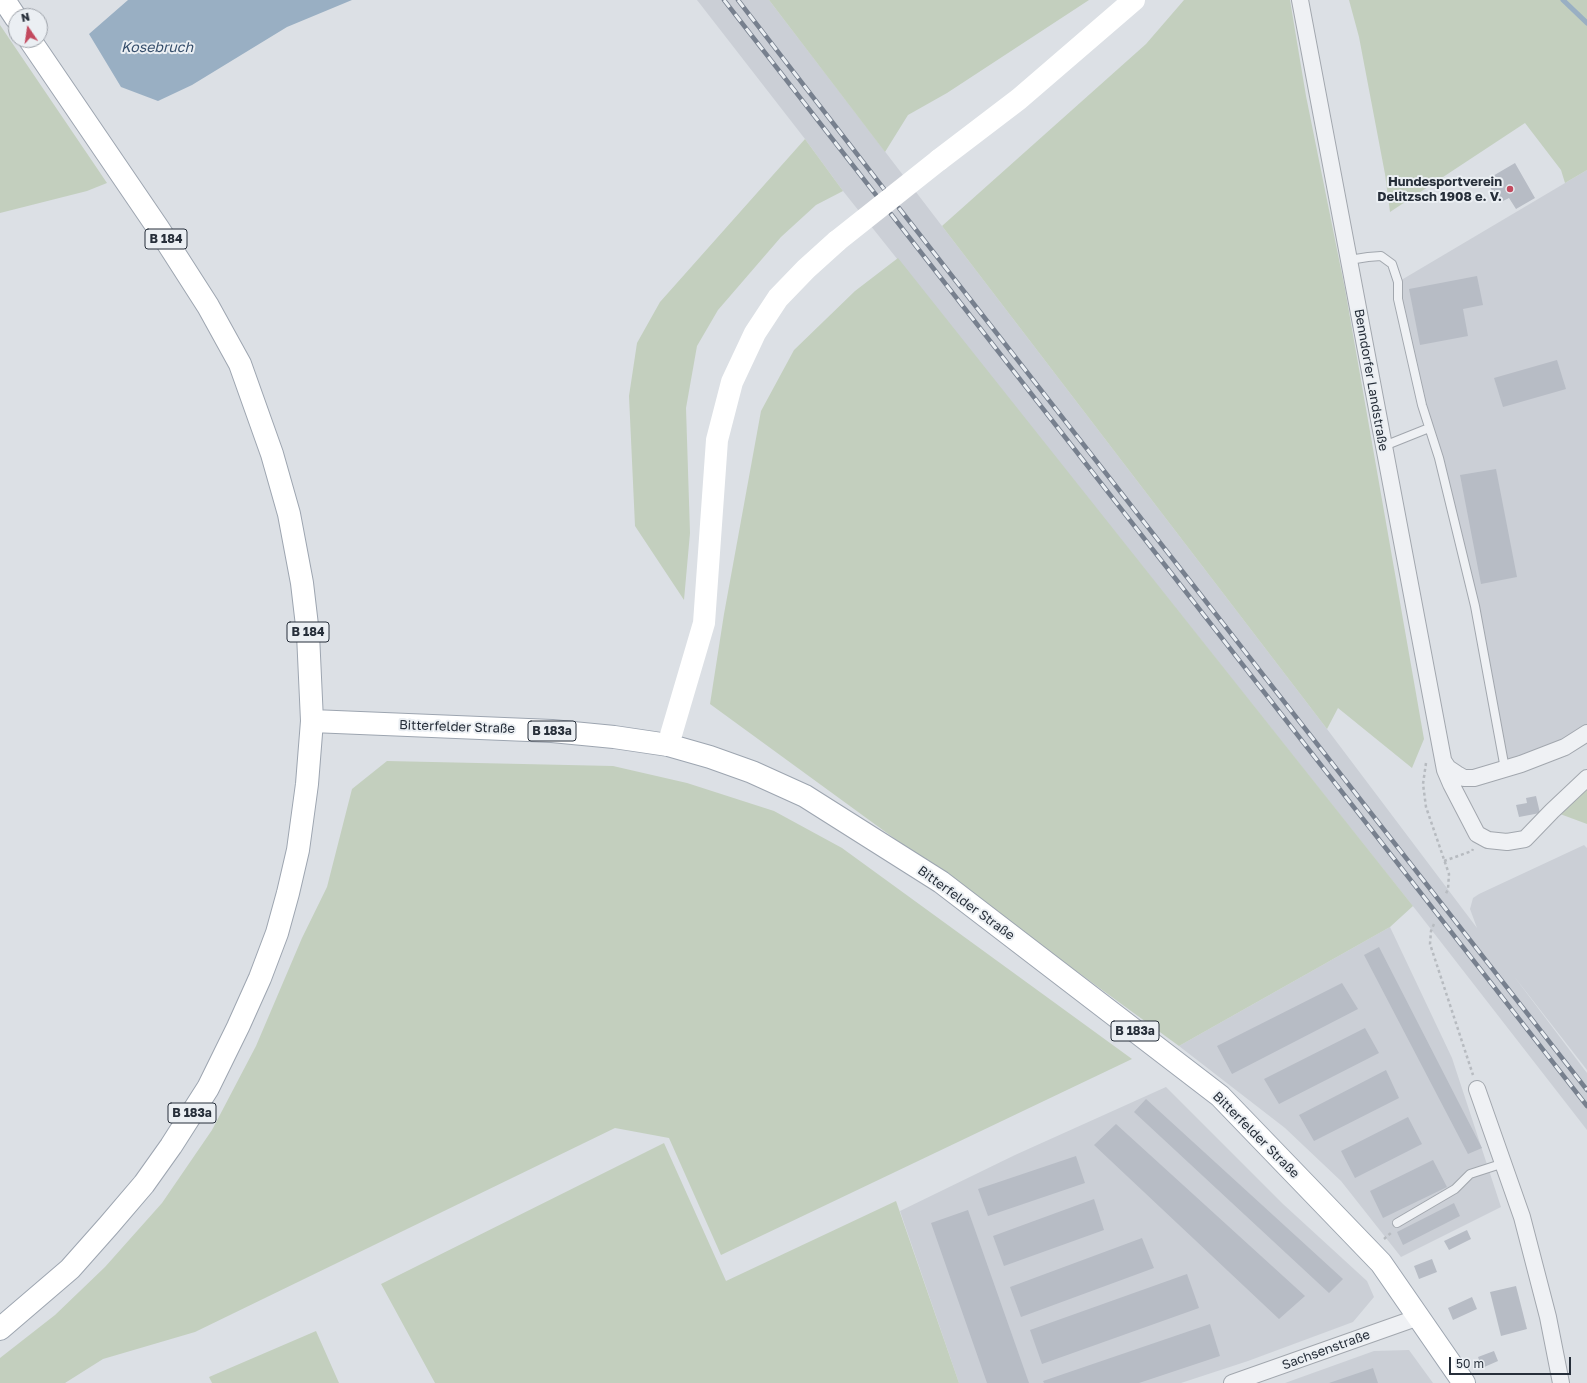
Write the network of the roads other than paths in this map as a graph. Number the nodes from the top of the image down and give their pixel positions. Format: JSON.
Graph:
{"nodes":[{"id":1,"x":1134,"y":0,"type":"edge"},
{"id":2,"x":1300,"y":0,"type":"edge"},
{"id":3,"x":35,"y":48,"type":"edge"},
{"id":4,"x":1349,"y":260,"type":"junction"},
{"id":5,"x":1429,"y":428,"type":"junction"},
{"id":6,"x":1384,"y":446,"type":"junction"},
{"id":7,"x":312,"y":721,"type":"junction"},
{"id":8,"x":1587,"y":733,"type":"edge"},
{"id":9,"x":668,"y":745,"type":"junction"},
{"id":10,"x":1443,"y":760,"type":"junction"},
{"id":11,"x":1505,"y":768,"type":"junction"},
{"id":12,"x":1587,"y":778,"type":"edge"},
{"id":13,"x":1478,"y":1089,"type":"road end"},
{"id":14,"x":1504,"y":1163,"type":"junction"},
{"id":15,"x":1397,"y":1223,"type":"dead end"},
{"id":16,"x":1419,"y":1317,"type":"junction"},
{"id":17,"x":0,"y":1329,"type":"edge"},
{"id":18,"x":1232,"y":1383,"type":"edge"},
{"id":19,"x":1464,"y":1383,"type":"edge"},
{"id":20,"x":1561,"y":1383,"type":"edge"}],
"edges":[{"from":1,"to":9,"type":"main road","bridge":true},
{"from":2,"to":4,"type":"street","name":"Benndorfer Landstraße"},
{"from":3,"to":7,"type":"main road","number":"B 184"},
{"from":4,"to":5,"type":"lane"},
{"from":4,"to":6,"type":"street","name":"Benndorfer Landstraße"},
{"from":5,"to":6,"type":"lane"},
{"from":5,"to":11,"type":"lane"},
{"from":6,"to":10,"type":"street","name":"Benndorfer Landstraße"},
{"from":7,"to":9,"type":"main road","name":"Bitterfelder Straße","number":"B 183a"},
{"from":7,"to":17,"type":"main road","number":"B 183a"},
{"from":8,"to":11,"type":"street"},
{"from":9,"to":16,"type":"main road","name":"Bitterfelder Straße","number":"B 183a"},
{"from":10,"to":11,"type":"street"},
{"from":10,"to":12,"type":"street","name":"Benndorfer Landstraße"},
{"from":13,"to":14,"type":"street"},
{"from":14,"to":15,"type":"lane"},
{"from":14,"to":20,"type":"street"},
{"from":16,"to":18,"type":"street","name":"Sachsenstraße"},
{"from":16,"to":19,"type":"main road","name":"Bitterfelder Straße","number":"B 183a"}]}
